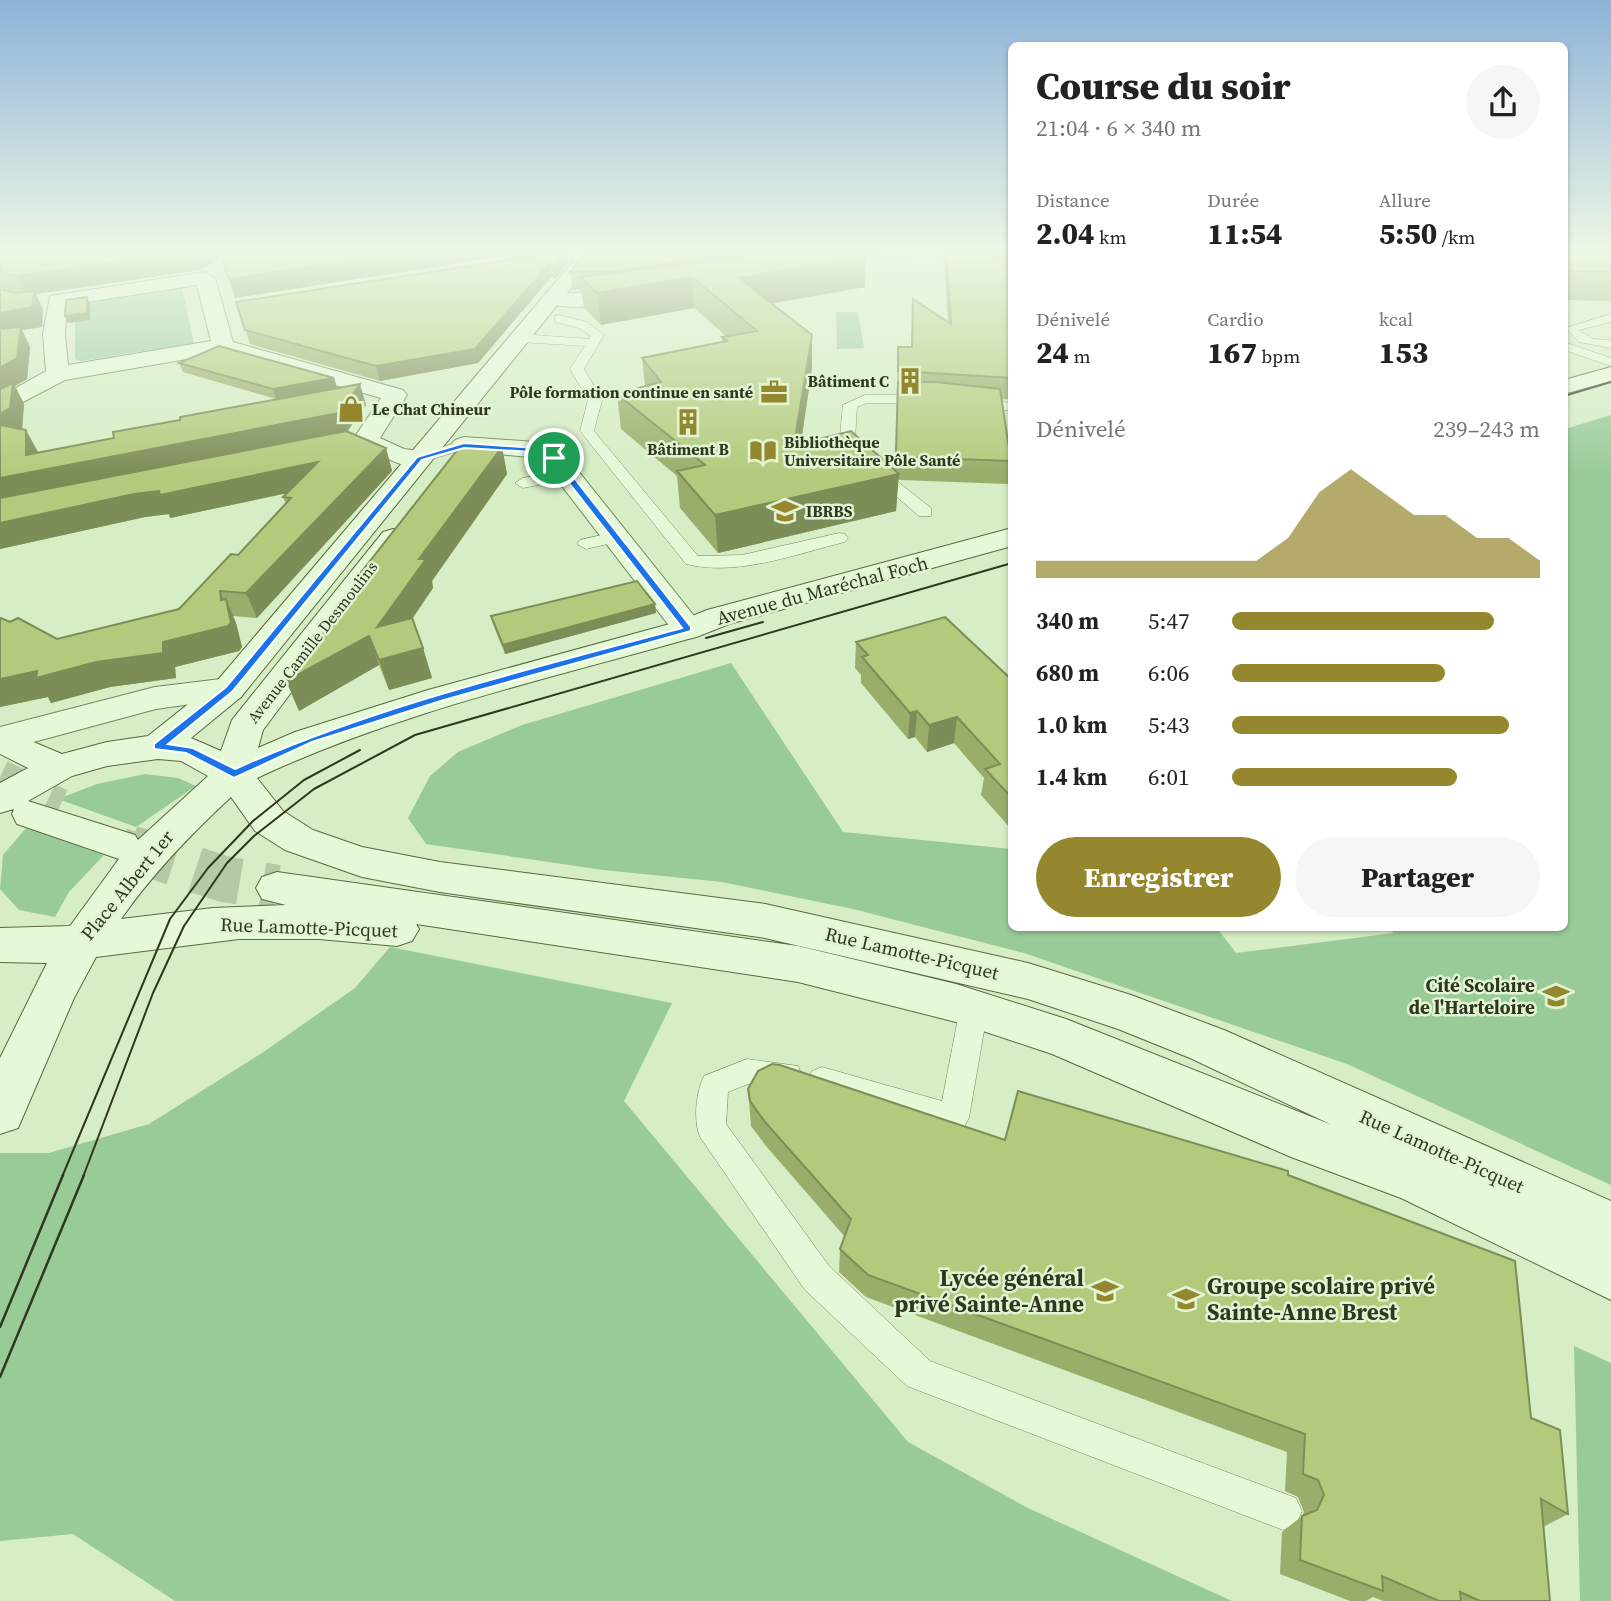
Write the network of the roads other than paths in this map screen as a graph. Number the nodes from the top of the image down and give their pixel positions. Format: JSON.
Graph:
{"nodes":[{"id":1,"x":45,"y":326,"type":"edge"},
{"id":2,"x":224,"y":326,"type":"edge"},
{"id":3,"x":544,"y":326,"type":"edge"},
{"id":4,"x":545,"y":326,"type":"edge"},
{"id":5,"x":565,"y":326,"type":"edge"},
{"id":6,"x":582,"y":326,"type":"edge"},
{"id":7,"x":1581,"y":326,"type":"edge"},
{"id":8,"x":596,"y":339,"type":"junction"},
{"id":9,"x":1596,"y":344,"type":"junction"},
{"id":10,"x":1611,"y":344,"type":"edge"},
{"id":11,"x":223,"y":346,"type":"junction"},
{"id":12,"x":1568,"y":348,"type":"edge"},
{"id":13,"x":1582,"y":353,"type":"junction"},
{"id":14,"x":1568,"y":357,"type":"edge"},
{"id":15,"x":1610,"y":372,"type":"edge"},
{"id":16,"x":58,"y":374,"type":"junction"},
{"id":17,"x":1568,"y":386,"type":"edge"},
{"id":18,"x":0,"y":407,"type":"edge"},
{"id":19,"x":1008,"y":407,"type":"edge"},
{"id":20,"x":365,"y":441,"type":"junction"},
{"id":21,"x":464,"y":446,"type":"junction"},
{"id":22,"x":311,"y":452,"type":"edge"},
{"id":23,"x":419,"y":458,"type":"junction"},
{"id":24,"x":567,"y":475,"type":"junction"},
{"id":25,"x":439,"y":479,"type":"edge"},
{"id":26,"x":523,"y":483,"type":"dead end"},
{"id":27,"x":925,"y":512,"type":"dead end"},
{"id":28,"x":406,"y":522,"type":"edge"},
{"id":29,"x":615,"y":537,"type":"junction"},
{"id":30,"x":839,"y":538,"type":"dead end"},
{"id":31,"x":1008,"y":538,"type":"edge"},
{"id":32,"x":586,"y":544,"type":"dead end"},
{"id":33,"x":688,"y":629,"type":"junction"},
{"id":34,"x":229,"y":689,"type":"junction"},
{"id":35,"x":0,"y":739,"type":"edge"},
{"id":36,"x":158,"y":747,"type":"junction"},
{"id":37,"x":59,"y":767,"type":"junction"},
{"id":38,"x":234,"y":774,"type":"junction"},
{"id":39,"x":31,"y":807,"type":"edge"},
{"id":40,"x":127,"y":840,"type":"tunnel mouth"},
{"id":41,"x":81,"y":944,"type":"junction"},
{"id":42,"x":0,"y":945,"type":"edge"},
{"id":43,"x":972,"y":1018,"type":"junction"},
{"id":44,"x":0,"y":1112,"type":"edge"},
{"id":45,"x":1595,"y":1221,"type":"edge"},
{"id":46,"x":1611,"y":1272,"type":"edge"},
{"id":47,"x":1283,"y":1511,"type":"dead end"}],
"edges":[{"from":1,"to":16,"type":"main road"},
{"from":2,"to":11,"type":"main road"},
{"from":3,"to":23,"type":"main road","name":"Avenue Camille Desmoulins"},
{"from":4,"to":21,"type":"main road","name":"Avenue Camille Desmoulins"},
{"from":5,"to":8,"type":"lane"},
{"from":6,"to":8,"type":"lane"},
{"from":7,"to":9,"type":"lane"},
{"from":8,"to":30,"type":"lane"},
{"from":9,"to":10,"type":"lane"},
{"from":9,"to":13,"type":"lane"},
{"from":11,"to":16,"type":"main road"},
{"from":11,"to":20,"type":"main road"},
{"from":12,"to":13,"type":"lane"},
{"from":13,"to":14,"type":"lane"},
{"from":13,"to":15,"type":"lane"},
{"from":15,"to":17,"type":"main road"},
{"from":16,"to":18,"type":"main road"},
{"from":19,"to":27,"type":"lane"},
{"from":20,"to":22,"type":"main road"},
{"from":20,"to":23,"type":"main road"},
{"from":21,"to":23,"type":"lane"},
{"from":21,"to":24,"type":"main road"},
{"from":21,"to":25,"type":"main road","name":"Avenue Camille Desmoulins"},
{"from":23,"to":34,"type":"main road","name":"Avenue Camille Desmoulins"},
{"from":24,"to":26,"type":"lane"},
{"from":24,"to":29,"type":"main road"},
{"from":28,"to":38,"type":"main road","name":"Avenue Camille Desmoulins"},
{"from":29,"to":32,"type":"lane"},
{"from":29,"to":33,"type":"main road"},
{"from":31,"to":33,"type":"main road","name":"Avenue du Maréchal Foch"},
{"from":33,"to":38,"type":"main road","name":"Avenue du Maréchal Foch"},
{"from":34,"to":35,"type":"main road"},
{"from":34,"to":36,"type":"main road","name":"Avenue Camille Desmoulins"},
{"from":35,"to":37,"type":"main road"},
{"from":36,"to":37,"type":"main road"},
{"from":36,"to":38,"type":"main road"},
{"from":37,"to":39,"type":"main road"},
{"from":38,"to":41,"type":"main road","name":"Place Albert 1er"},
{"from":38,"to":45,"type":"main road","name":"Rue Lamotte-Picquet"},
{"from":39,"to":40,"type":"main road"},
{"from":41,"to":42,"type":"main road","name":"Place Albert 1er"},
{"from":41,"to":43,"type":"main road","name":"Rue Lamotte-Picquet"},
{"from":41,"to":44,"type":"main road"},
{"from":43,"to":45,"type":"main road","name":"Rue Lamotte-Picquet"},
{"from":43,"to":46,"type":"main road","name":"Rue Lamotte-Picquet"},
{"from":43,"to":47,"type":"lane"}]}
